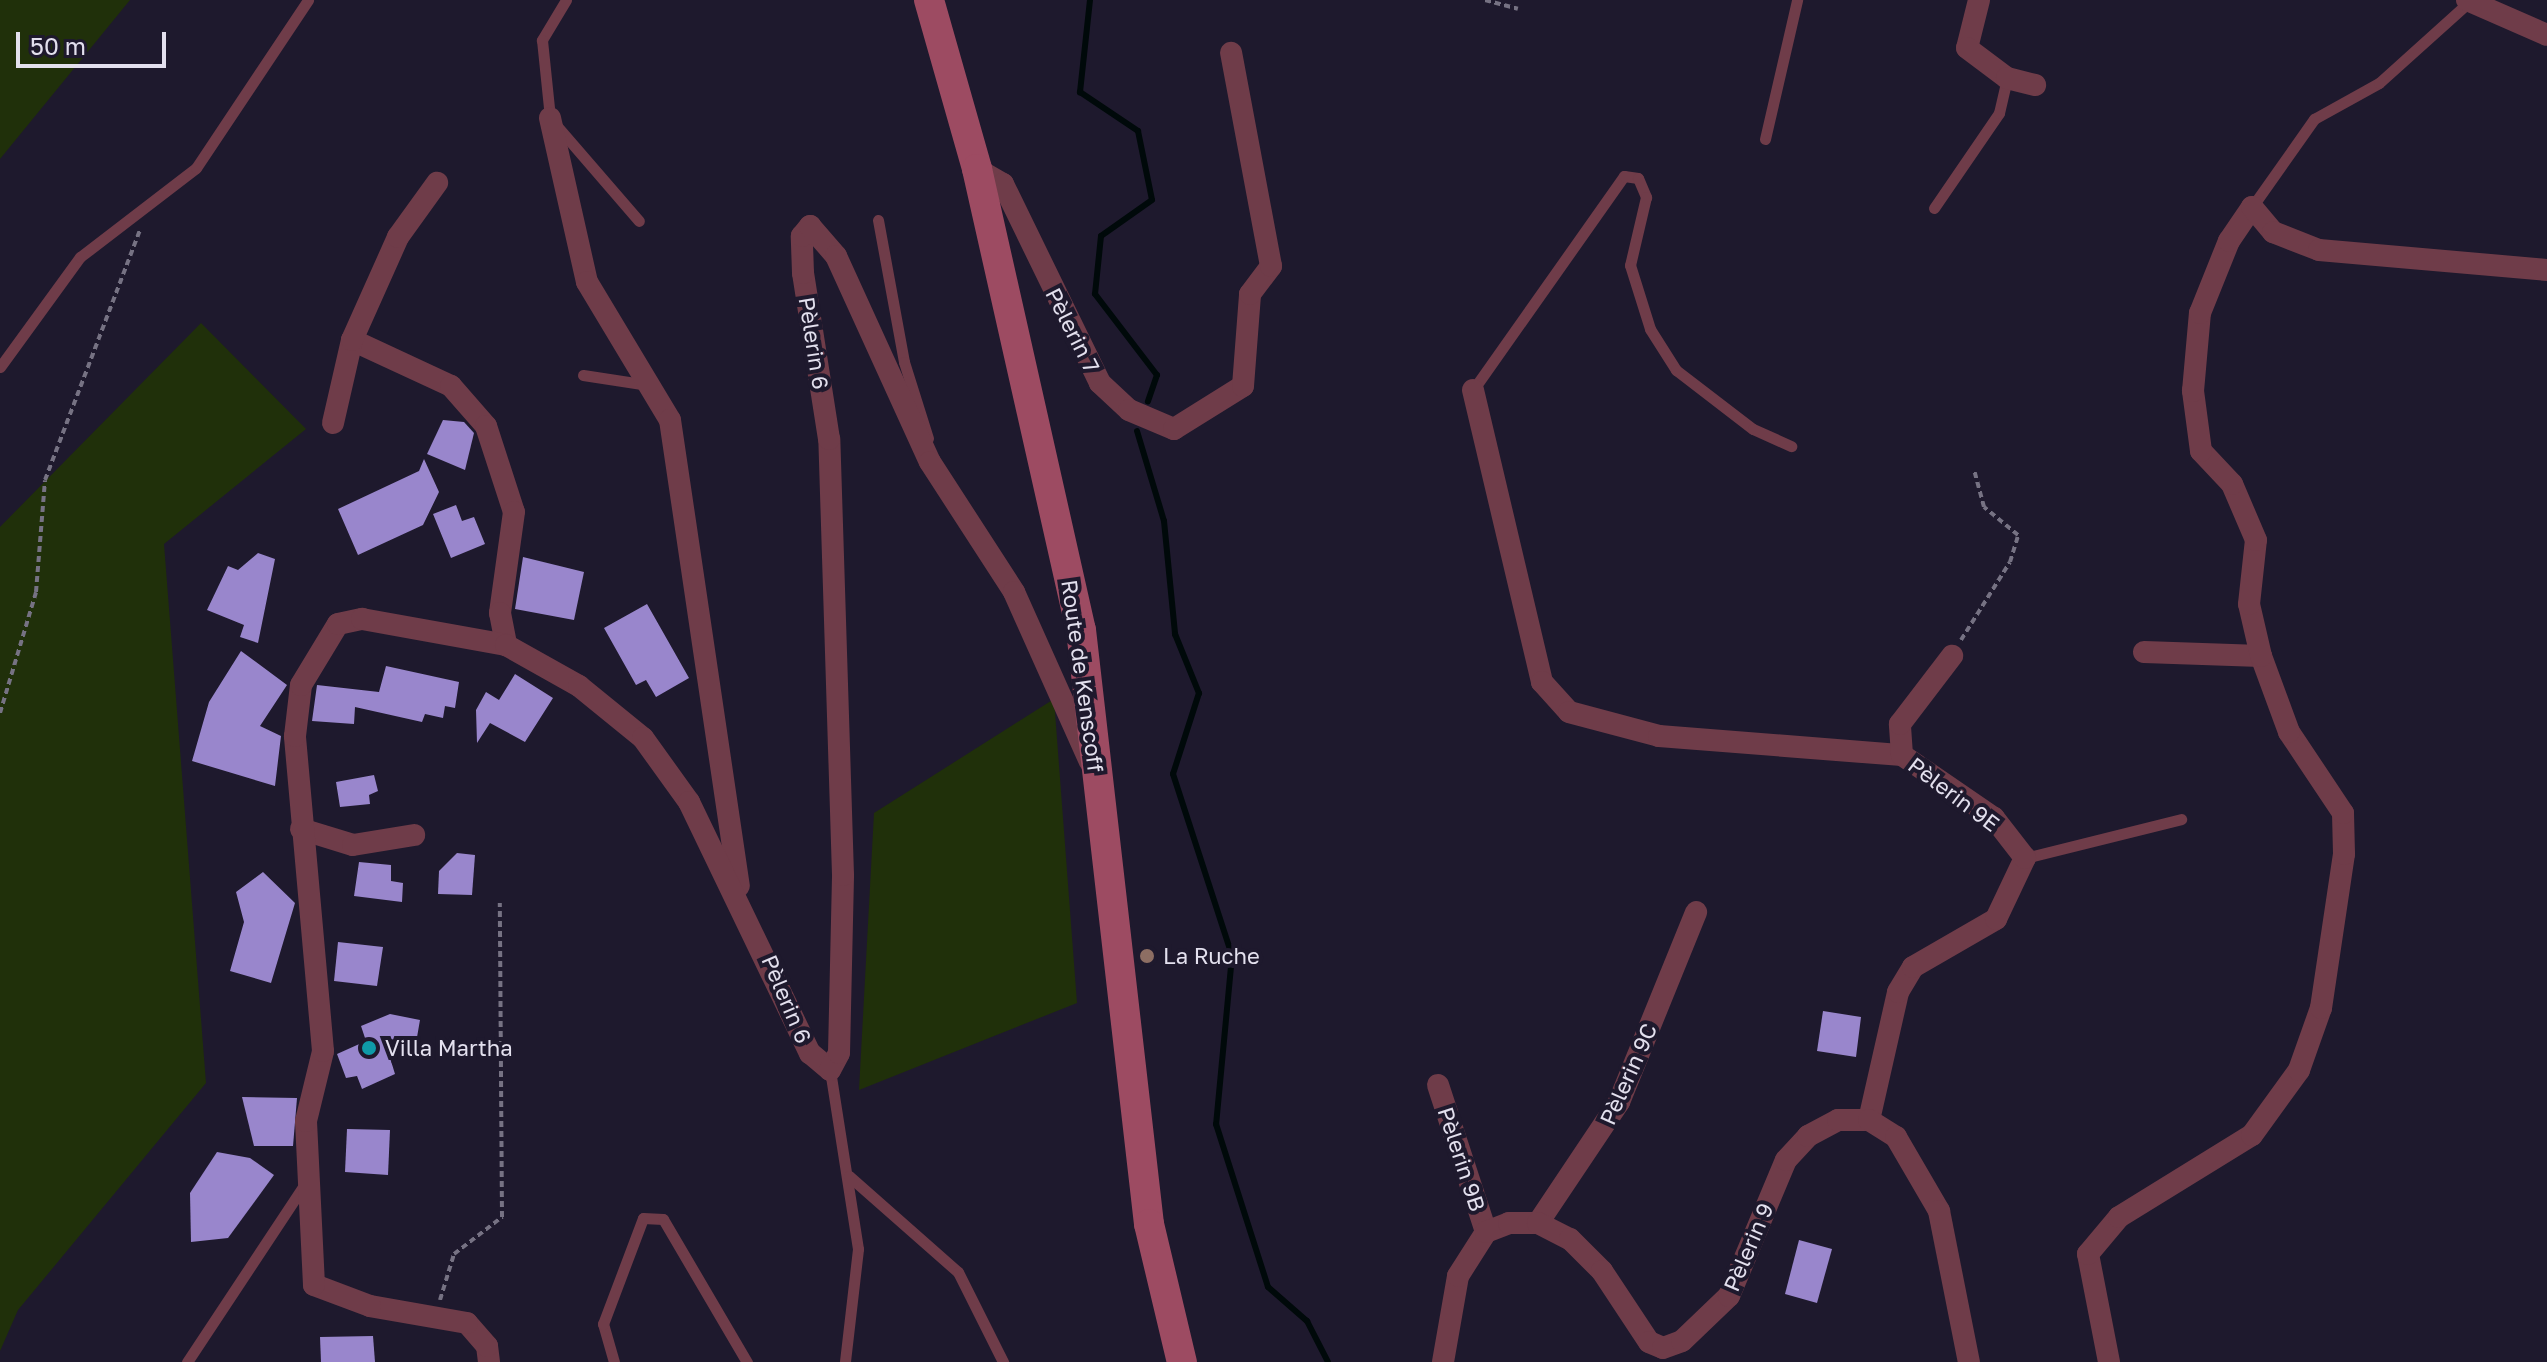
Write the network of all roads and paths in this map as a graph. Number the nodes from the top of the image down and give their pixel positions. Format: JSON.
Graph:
{"nodes":[{"id":1,"x":308,"y":0,"type":"edge"},
{"id":2,"x":566,"y":0,"type":"edge"},
{"id":3,"x":929,"y":0,"type":"edge"},
{"id":4,"x":1485,"y":0,"type":"edge"},
{"id":5,"x":1797,"y":0,"type":"edge"},
{"id":6,"x":1979,"y":0,"type":"edge"},
{"id":7,"x":2468,"y":1,"type":"edge"},
{"id":8,"x":1518,"y":9,"type":"dead end"},
{"id":9,"x":2547,"y":35,"type":"edge"},
{"id":10,"x":1231,"y":53,"type":"dead end"},
{"id":11,"x":2007,"y":78,"type":"junction"},
{"id":12,"x":2035,"y":85,"type":"dead end"},
{"id":13,"x":550,"y":118,"type":"junction"},
{"id":14,"x":1765,"y":139,"type":"dead end"},
{"id":15,"x":977,"y":169,"type":"junction"},
{"id":16,"x":437,"y":183,"type":"dead end"},
{"id":17,"x":2252,"y":207,"type":"junction"},
{"id":18,"x":1934,"y":208,"type":"dead end"},
{"id":19,"x":146,"y":213,"type":"junction"},
{"id":20,"x":878,"y":220,"type":"dead end"},
{"id":21,"x":639,"y":221,"type":"dead end"},
{"id":22,"x":2547,"y":270,"type":"edge"},
{"id":23,"x":352,"y":340,"type":"junction"},
{"id":24,"x":0,"y":367,"type":"edge"},
{"id":25,"x":583,"y":375,"type":"dead end"},
{"id":26,"x":652,"y":386,"type":"junction"},
{"id":27,"x":1473,"y":390,"type":"joint"},
{"id":28,"x":333,"y":423,"type":"dead end"},
{"id":29,"x":1791,"y":446,"type":"dead end"},
{"id":30,"x":930,"y":462,"type":"junction"},
{"id":31,"x":1974,"y":469,"type":"dead end"},
{"id":32,"x":506,"y":645,"type":"junction"},
{"id":33,"x":2144,"y":652,"type":"dead end"},
{"id":34,"x":1952,"y":656,"type":"joint"},
{"id":35,"x":2261,"y":656,"type":"junction"},
{"id":36,"x":0,"y":713,"type":"edge"},
{"id":37,"x":1902,"y":755,"type":"junction"},
{"id":38,"x":1099,"y":781,"type":"junction"},
{"id":39,"x":2181,"y":819,"type":"dead end"},
{"id":40,"x":301,"y":829,"type":"junction"},
{"id":41,"x":414,"y":835,"type":"dead end"},
{"id":42,"x":2025,"y":858,"type":"junction"},
{"id":43,"x":500,"y":903,"type":"dead end"},
{"id":44,"x":742,"y":903,"type":"junction"},
{"id":45,"x":1696,"y":912,"type":"dead end"},
{"id":46,"x":830,"y":1070,"type":"junction"},
{"id":47,"x":1438,"y":1085,"type":"dead end"},
{"id":48,"x":1869,"y":1120,"type":"junction"},
{"id":49,"x":849,"y":1176,"type":"junction"},
{"id":50,"x":306,"y":1183,"type":"junction"},
{"id":51,"x":1538,"y":1223,"type":"junction"},
{"id":52,"x":1486,"y":1232,"type":"junction"},
{"id":53,"x":431,"y":1315,"type":"junction"},
{"id":54,"x":1666,"y":1355,"type":"edge"},
{"id":55,"x":187,"y":1362,"type":"edge"},
{"id":56,"x":489,"y":1362,"type":"edge"},
{"id":57,"x":614,"y":1362,"type":"edge"},
{"id":58,"x":747,"y":1362,"type":"edge"},
{"id":59,"x":845,"y":1362,"type":"edge"},
{"id":60,"x":1003,"y":1362,"type":"edge"},
{"id":61,"x":1182,"y":1362,"type":"edge"},
{"id":62,"x":1443,"y":1362,"type":"edge"},
{"id":63,"x":1969,"y":1362,"type":"edge"},
{"id":64,"x":2109,"y":1362,"type":"edge"}],
"edges":[{"from":1,"to":19,"type":"lane"},
{"from":2,"to":13,"type":"lane"},
{"from":3,"to":15,"type":"main road","name":"Route de Kenscoff"},
{"from":4,"to":8,"type":"path"},
{"from":5,"to":14,"type":"lane"},
{"from":6,"to":11,"type":"street"},
{"from":7,"to":9,"type":"street"},
{"from":7,"to":17,"type":"lane"},
{"from":10,"to":15,"type":"street","name":"Pèlerin 7"},
{"from":11,"to":12,"type":"street"},
{"from":11,"to":18,"type":"lane"},
{"from":13,"to":21,"type":"lane"},
{"from":13,"to":26,"type":"street"},
{"from":15,"to":38,"type":"main road","name":"Route de Kenscoff"},
{"from":16,"to":23,"type":"street"},
{"from":17,"to":22,"type":"street"},
{"from":17,"to":35,"type":"street"},
{"from":19,"to":24,"type":"lane"},
{"from":19,"to":36,"type":"path"},
{"from":20,"to":30,"type":"lane"},
{"from":23,"to":28,"type":"street"},
{"from":23,"to":32,"type":"street"},
{"from":25,"to":26,"type":"lane"},
{"from":26,"to":44,"type":"street"},
{"from":27,"to":29,"type":"lane"},
{"from":27,"to":37,"type":"street"},
{"from":30,"to":38,"type":"street","name":"Pèlerin 6"},
{"from":30,"to":46,"type":"street","name":"Pèlerin 6"},
{"from":31,"to":34,"type":"path"},
{"from":32,"to":40,"type":"street","name":"Pèlerin 6"},
{"from":32,"to":44,"type":"street","name":"Pèlerin 6"},
{"from":33,"to":35,"type":"street"},
{"from":34,"to":37,"type":"street","name":"Pèlerin 9E"},
{"from":35,"to":64,"type":"street"},
{"from":37,"to":42,"type":"street","name":"Pèlerin 9E"},
{"from":38,"to":61,"type":"main road","name":"Route de Kenscoff"},
{"from":39,"to":42,"type":"lane"},
{"from":40,"to":41,"type":"street"},
{"from":40,"to":50,"type":"street","name":"Pèlerin 6"},
{"from":42,"to":48,"type":"street"},
{"from":43,"to":53,"type":"path"},
{"from":44,"to":46,"type":"street","name":"Pèlerin 6"},
{"from":45,"to":51,"type":"street","name":"Pèlerin 9C"},
{"from":46,"to":49,"type":"lane"},
{"from":47,"to":52,"type":"street","name":"Pèlerin 9B"},
{"from":48,"to":54,"type":"street","name":"Pèlerin 9"},
{"from":48,"to":63,"type":"street"},
{"from":49,"to":59,"type":"lane"},
{"from":49,"to":60,"type":"lane"},
{"from":50,"to":53,"type":"street","name":"Pèlerin 6"},
{"from":50,"to":55,"type":"lane"},
{"from":51,"to":52,"type":"street"},
{"from":51,"to":54,"type":"street","name":"Pèlerin 9"},
{"from":52,"to":62,"type":"street"},
{"from":53,"to":56,"type":"street","name":"Pèlerin 6"},
{"from":57,"to":58,"type":"lane"}]}
